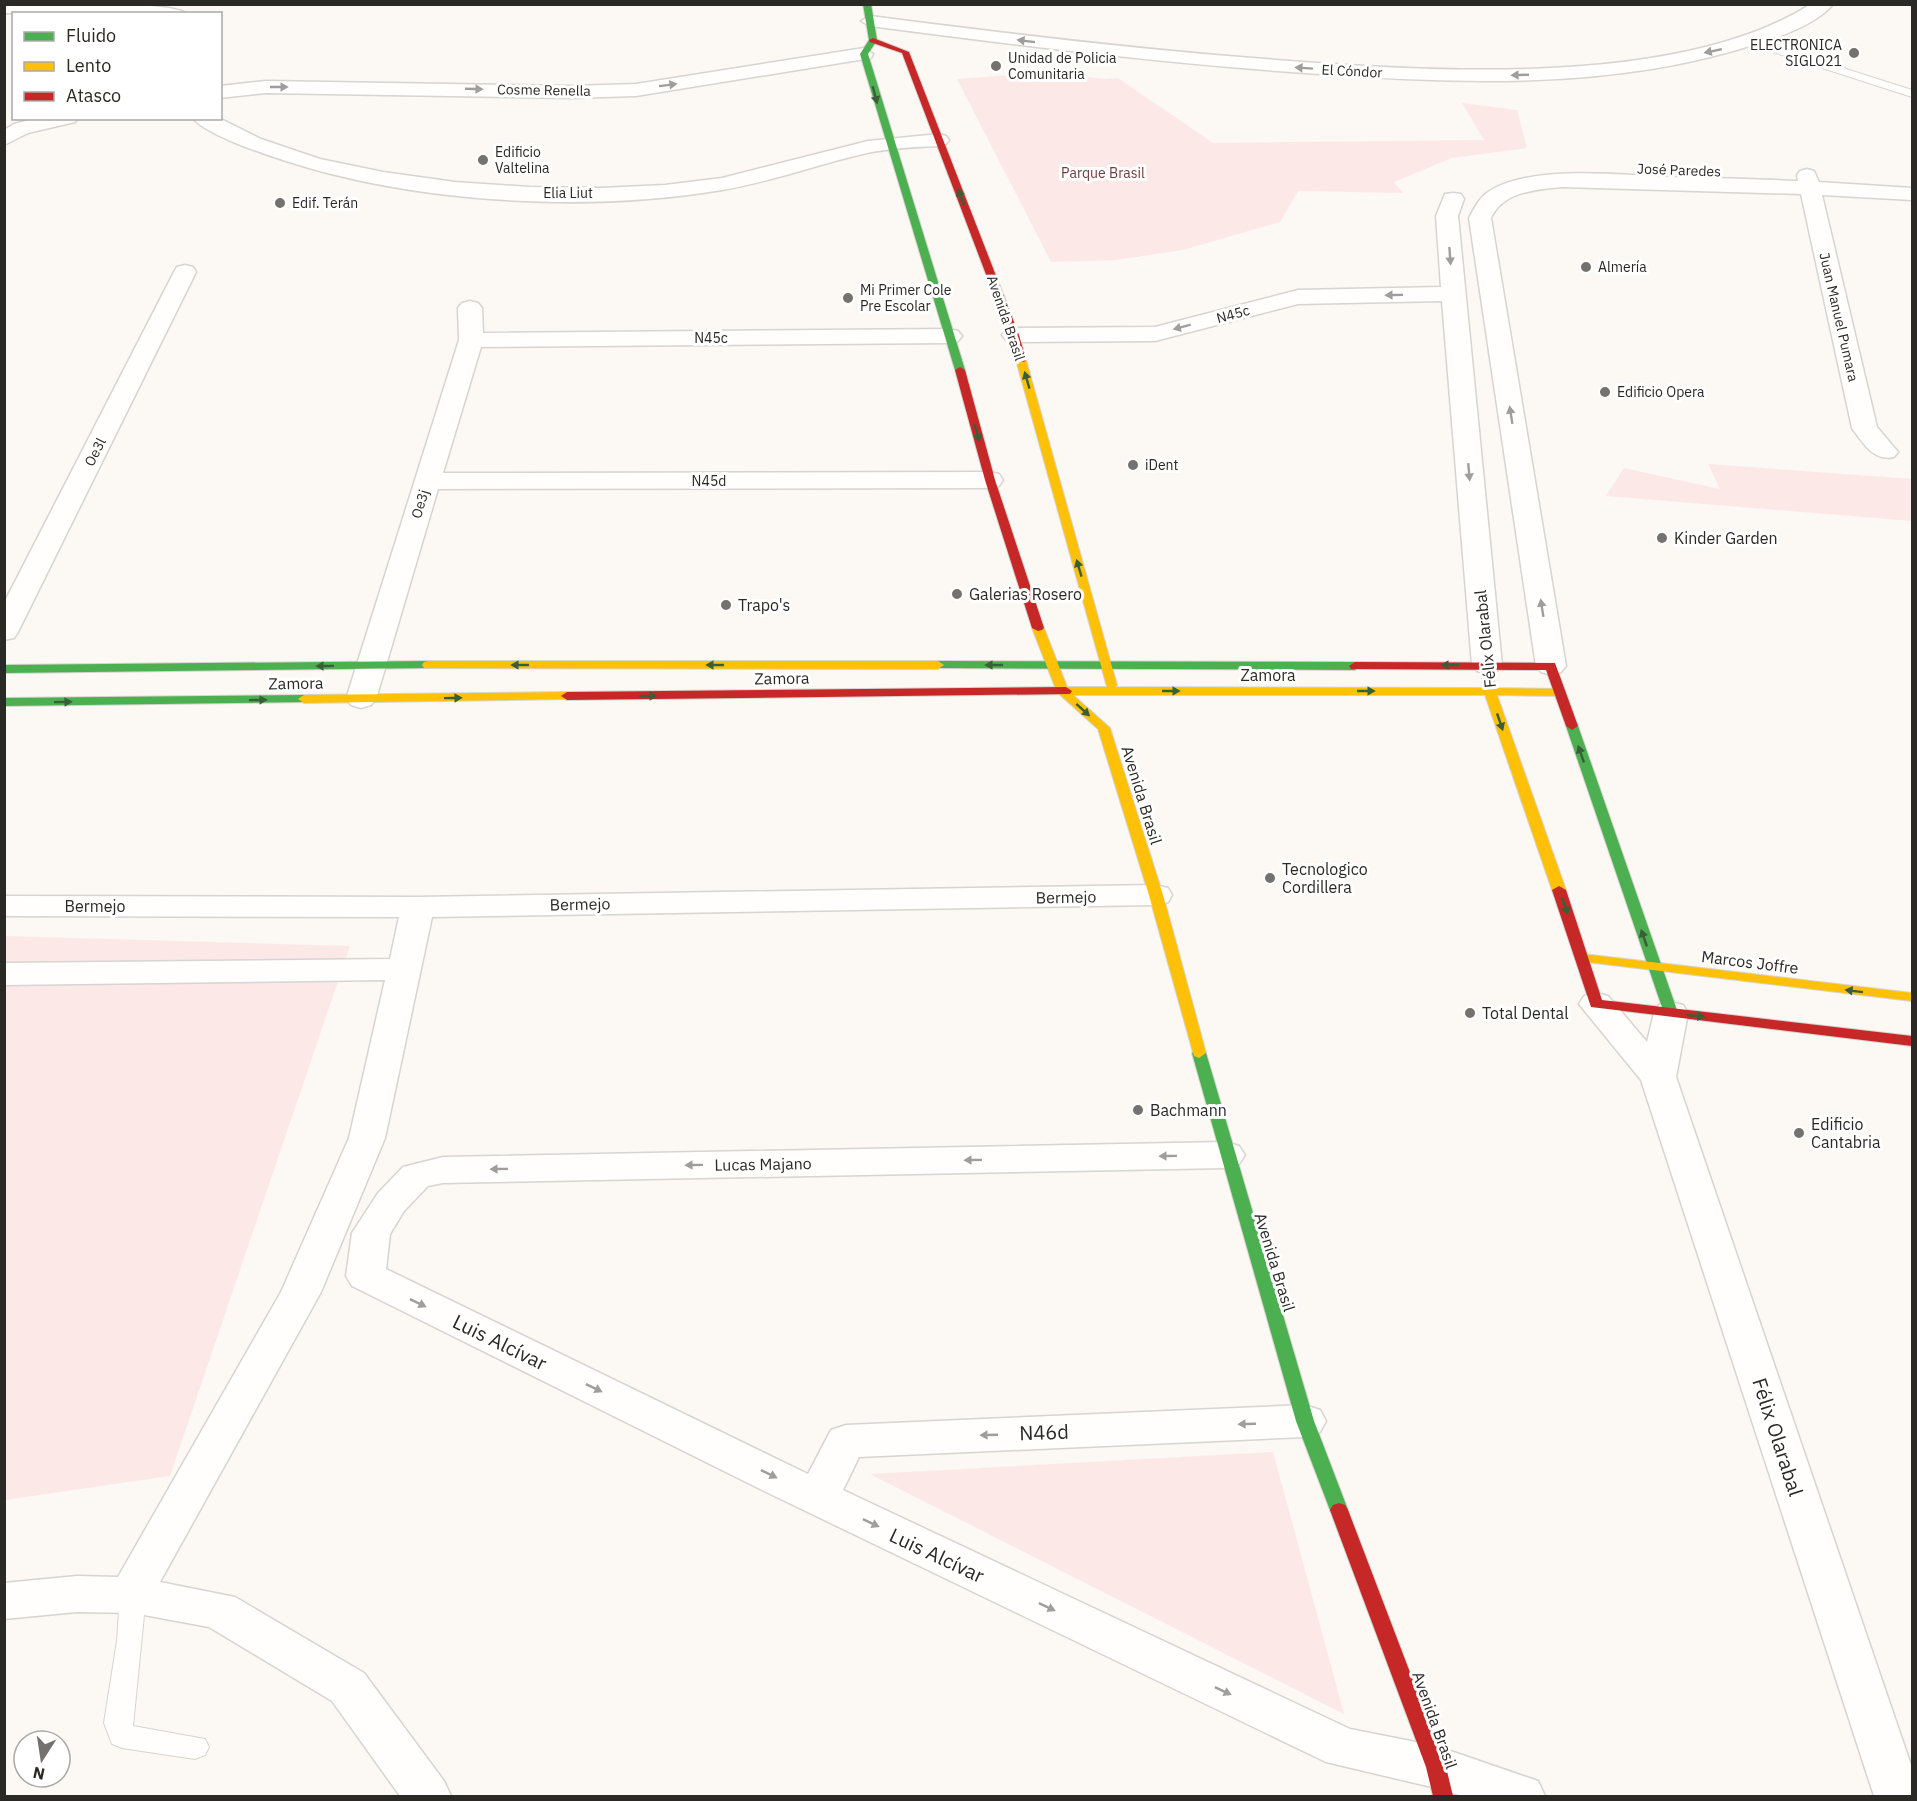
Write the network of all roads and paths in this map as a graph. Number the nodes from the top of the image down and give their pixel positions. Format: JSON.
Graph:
{"nodes":[{"id":1,"x":1824,"y":4,"type":"edge"},
{"id":2,"x":4,"y":8,"type":"edge"},
{"id":3,"x":187,"y":12,"type":"edge"},
{"id":4,"x":869,"y":30,"type":"edge"},
{"id":5,"x":1749,"y":41,"type":"junction"},
{"id":6,"x":222,"y":92,"type":"edge"},
{"id":7,"x":1912,"y":94,"type":"edge"},
{"id":8,"x":59,"y":120,"type":"edge"},
{"id":9,"x":206,"y":120,"type":"edge"},
{"id":10,"x":4,"y":139,"type":"edge"},
{"id":11,"x":939,"y":140,"type":"junction"},
{"id":12,"x":889,"y":144,"type":"junction"},
{"id":13,"x":1808,"y":181,"type":"junction"},
{"id":14,"x":1912,"y":181,"type":"edge"},
{"id":15,"x":1473,"y":192,"type":"junction"},
{"id":16,"x":1912,"y":194,"type":"edge"},
{"id":17,"x":185,"y":272,"type":"dead end"},
{"id":18,"x":1453,"y":294,"type":"junction"},
{"id":19,"x":470,"y":308,"type":"dead end"},
{"id":20,"x":1014,"y":335,"type":"junction"},
{"id":21,"x":950,"y":336,"type":"junction"},
{"id":22,"x":471,"y":340,"type":"junction"},
{"id":23,"x":1885,"y":452,"type":"dead end"},
{"id":24,"x":990,"y":480,"type":"junction"},
{"id":25,"x":427,"y":482,"type":"junction"},
{"id":26,"x":4,"y":632,"type":"edge"},
{"id":27,"x":370,"y":665,"type":"junction"},
{"id":28,"x":1053,"y":665,"type":"junction"},
{"id":29,"x":1106,"y":665,"type":"junction"},
{"id":30,"x":1487,"y":665,"type":"junction"},
{"id":31,"x":1551,"y":666,"type":"junction"},
{"id":32,"x":4,"y":669,"type":"edge"},
{"id":33,"x":1489,"y":691,"type":"junction"},
{"id":34,"x":1063,"y":692,"type":"junction"},
{"id":35,"x":1559,"y":692,"type":"junction"},
{"id":36,"x":361,"y":699,"type":"junction"},
{"id":37,"x":4,"y":702,"type":"edge"},
{"id":38,"x":1111,"y":703,"type":"junction"},
{"id":39,"x":1104,"y":728,"type":"junction"},
{"id":40,"x":1156,"y":895,"type":"junction"},
{"id":41,"x":4,"y":906,"type":"edge"},
{"id":42,"x":418,"y":907,"type":"junction"},
{"id":43,"x":1583,"y":958,"type":"junction"},
{"id":44,"x":1655,"y":968,"type":"junction"},
{"id":45,"x":402,"y":969,"type":"junction"},
{"id":46,"x":4,"y":974,"type":"edge"},
{"id":47,"x":1912,"y":997,"type":"edge"},
{"id":48,"x":1596,"y":1004,"type":"junction"},
{"id":49,"x":1671,"y":1013,"type":"junction"},
{"id":50,"x":1912,"y":1041,"type":"edge"},
{"id":51,"x":1658,"y":1077,"type":"junction"},
{"id":52,"x":1226,"y":1155,"type":"junction"},
{"id":53,"x":327,"y":1233,"type":"junction"},
{"id":54,"x":371,"y":1233,"type":"junction"},
{"id":55,"x":366,"y":1276,"type":"joint"},
{"id":56,"x":1305,"y":1421,"type":"junction"},
{"id":57,"x":818,"y":1497,"type":"junction"},
{"id":58,"x":134,"y":1595,"type":"junction"},
{"id":59,"x":4,"y":1601,"type":"edge"},
{"id":60,"x":195,"y":1747,"type":"dead end"},
{"id":61,"x":1440,"y":1782,"type":"edge"},
{"id":62,"x":427,"y":1797,"type":"edge"},
{"id":63,"x":1521,"y":1797,"type":"edge"},
{"id":64,"x":1899,"y":1797,"type":"edge"}],
"edges":[{"from":1,"to":5,"type":"street","name":"El Cóndor"},
{"from":2,"to":3,"type":"street"},
{"from":5,"to":4,"type":"street","name":"El Cóndor","one_way":true},
{"from":6,"to":4,"type":"street","name":"Cosme Renella","one_way":true},
{"from":4,"to":11,"type":"street","name":"Avenida Brasil"},
{"from":4,"to":12,"type":"street","one_way":true},
{"from":5,"to":7,"type":"lane"},
{"from":8,"to":10,"type":"street"},
{"from":9,"to":12,"type":"street","name":"Elia Liut"},
{"from":11,"to":12,"type":"street","name":"Elia Liut"},
{"from":20,"to":11,"type":"street","name":"Avenida Brasil","one_way":true},
{"from":12,"to":21,"type":"street"},
{"from":13,"to":14,"type":"street","name":"José Paredes"},
{"from":13,"to":15,"type":"street","name":"José Paredes"},
{"from":13,"to":16,"type":"street","name":"José Paredes"},
{"from":13,"to":23,"type":"street","name":"Juan Manuel Pumara"},
{"from":15,"to":18,"type":"street","name":"Félix Olarabal","one_way":true},
{"from":31,"to":15,"type":"street","one_way":true},
{"from":17,"to":26,"type":"street","name":"Oe3l"},
{"from":18,"to":20,"type":"street","name":"N45c","one_way":true},
{"from":18,"to":30,"type":"street","name":"Félix Olarabal","one_way":true},
{"from":19,"to":22,"type":"street","name":"Oe3j"},
{"from":29,"to":20,"type":"street","name":"Avenida Brasil","one_way":true},
{"from":21,"to":22,"type":"street","name":"N45c"},
{"from":21,"to":24,"type":"street","one_way":true},
{"from":22,"to":25,"type":"street","name":"Oe3j"},
{"from":24,"to":25,"type":"street","name":"N45d"},
{"from":24,"to":28,"type":"street"},
{"from":25,"to":27,"type":"street","name":"Oe3j"},
{"from":28,"to":27,"type":"street","name":"Zamora","one_way":true},
{"from":27,"to":32,"type":"street","name":"Zamora","one_way":true},
{"from":27,"to":36,"type":"street","name":"Oe3j"},
{"from":28,"to":29,"type":"street","name":"Zamora"},
{"from":28,"to":34,"type":"street"},
{"from":30,"to":29,"type":"street","name":"Zamora","one_way":true},
{"from":29,"to":38,"type":"street","name":"Avenida Brasil"},
{"from":30,"to":31,"type":"street","name":"Zamora"},
{"from":30,"to":33,"type":"street","name":"Félix Olarabal"},
{"from":31,"to":35,"type":"street"},
{"from":33,"to":35,"type":"street","name":"Zamora"},
{"from":38,"to":33,"type":"street","name":"Zamora","one_way":true},
{"from":33,"to":43,"type":"street","name":"Félix Olarabal","one_way":true},
{"from":36,"to":34,"type":"street","name":"Zamora","one_way":true},
{"from":34,"to":38,"type":"street","name":"Zamora"},
{"from":34,"to":39,"type":"street","one_way":true},
{"from":44,"to":35,"type":"street","one_way":true},
{"from":37,"to":36,"type":"street","name":"Zamora","one_way":true},
{"from":38,"to":39,"type":"street"},
{"from":39,"to":40,"type":"street","name":"Avenida Brasil"},
{"from":40,"to":42,"type":"street","name":"Bermejo"},
{"from":40,"to":52,"type":"street","name":"Avenida Brasil"},
{"from":41,"to":42,"type":"street","name":"Bermejo"},
{"from":42,"to":45,"type":"street"},
{"from":43,"to":44,"type":"street","name":"Marcos Joffre"},
{"from":43,"to":48,"type":"street","name":"Félix Olarabal"},
{"from":47,"to":44,"type":"street","name":"Marcos Joffre","one_way":true},
{"from":44,"to":49,"type":"street"},
{"from":45,"to":46,"type":"street"},
{"from":45,"to":53,"type":"street"},
{"from":48,"to":49,"type":"street"},
{"from":48,"to":51,"type":"street","name":"Félix Olarabal"},
{"from":49,"to":50,"type":"street","one_way":true},
{"from":49,"to":51,"type":"street","name":"Félix Olarabal"},
{"from":51,"to":64,"type":"street","name":"Félix Olarabal"},
{"from":52,"to":54,"type":"street","name":"Lucas Majano","one_way":true},
{"from":52,"to":56,"type":"street","name":"Avenida Brasil"},
{"from":53,"to":54,"type":"street"},
{"from":53,"to":58,"type":"street"},
{"from":54,"to":55,"type":"street","name":"Lucas Majano"},
{"from":55,"to":57,"type":"street","name":"Luis Alcívar","one_way":true},
{"from":56,"to":57,"type":"street","name":"N46d","one_way":true},
{"from":56,"to":61,"type":"street","name":"Avenida Brasil"},
{"from":57,"to":61,"type":"street","name":"Luis Alcívar","one_way":true},
{"from":58,"to":59,"type":"street"},
{"from":58,"to":60,"type":"lane"},
{"from":58,"to":62,"type":"street"},
{"from":61,"to":63,"type":"street","name":"Luis Alcívar"}]}
